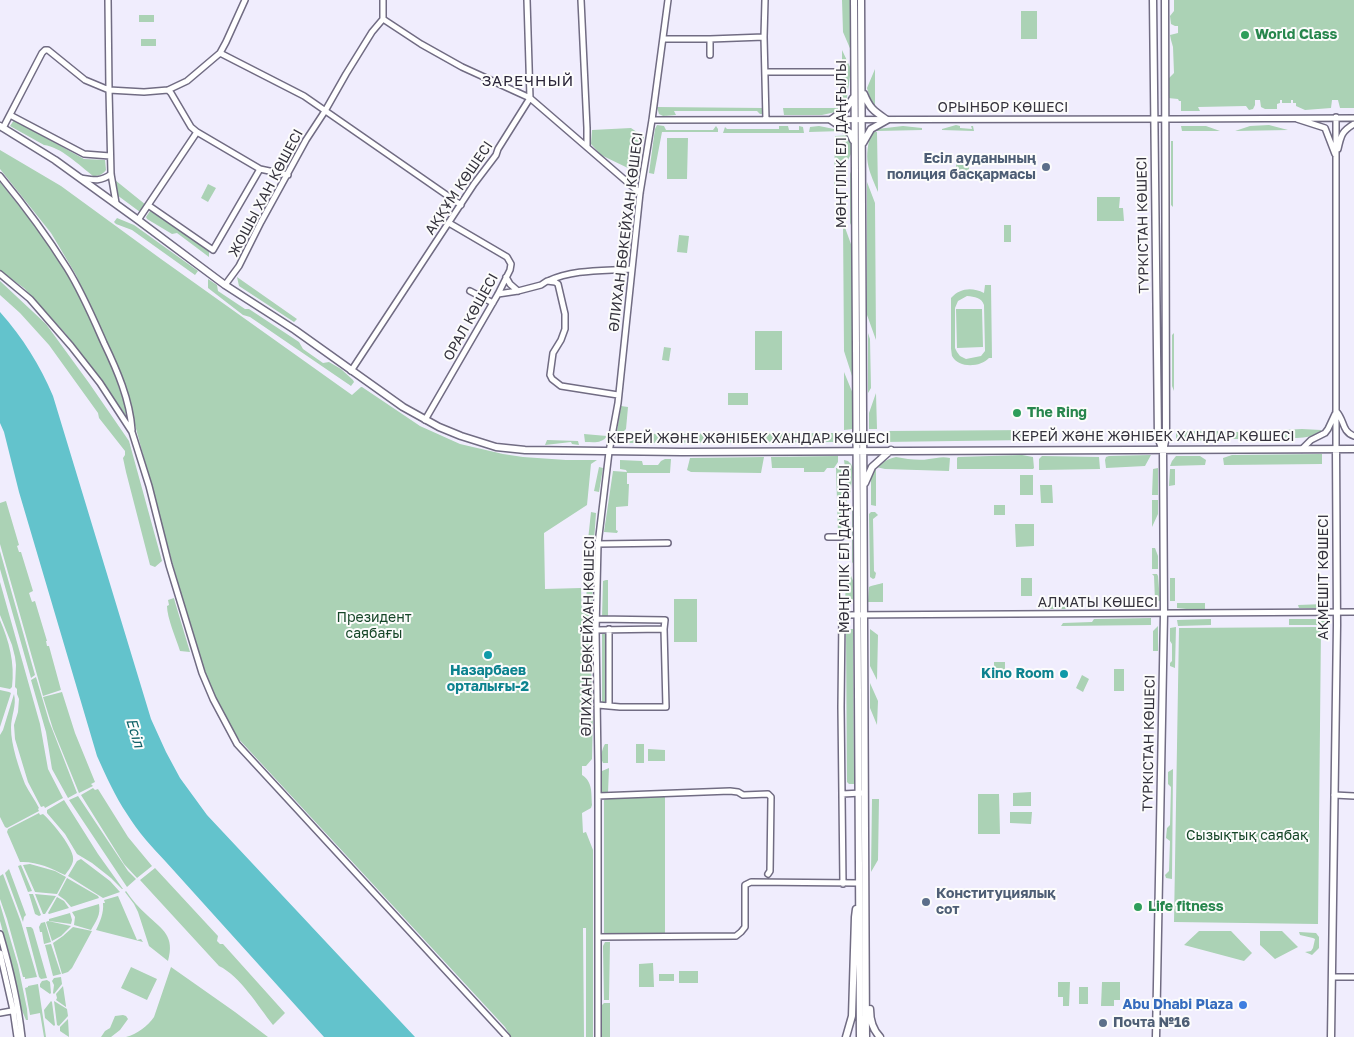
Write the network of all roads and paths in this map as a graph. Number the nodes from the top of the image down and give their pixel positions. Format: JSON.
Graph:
{"nodes":[{"id":1,"x":108,"y":0,"type":"edge"},
{"id":2,"x":245,"y":0,"type":"edge"},
{"id":3,"x":383,"y":0,"type":"edge"},
{"id":4,"x":527,"y":0,"type":"edge"},
{"id":5,"x":581,"y":0,"type":"edge"},
{"id":6,"x":668,"y":0,"type":"edge"},
{"id":7,"x":765,"y":0,"type":"edge"},
{"id":8,"x":854,"y":0,"type":"edge"},
{"id":9,"x":861,"y":0,"type":"edge"},
{"id":10,"x":1153,"y":0,"type":"edge"},
{"id":11,"x":1165,"y":0,"type":"edge"},
{"id":12,"x":384,"y":19,"type":"junction"},
{"id":13,"x":764,"y":37,"type":"junction"},
{"id":14,"x":663,"y":39,"type":"junction"},
{"id":15,"x":710,"y":39,"type":"junction"},
{"id":16,"x":220,"y":53,"type":"junction"},
{"id":17,"x":710,"y":55,"type":"dead end"},
{"id":18,"x":765,"y":72,"type":"junction"},
{"id":19,"x":840,"y":72,"type":"dead end"},
{"id":20,"x":862,"y":88,"type":"junction"},
{"id":21,"x":854,"y":89,"type":"junction"},
{"id":22,"x":109,"y":90,"type":"junction"},
{"id":23,"x":168,"y":90,"type":"junction"},
{"id":24,"x":530,"y":98,"type":"junction"},
{"id":25,"x":325,"y":111,"type":"junction"},
{"id":26,"x":10,"y":114,"type":"junction"},
{"id":27,"x":1336,"y":117,"type":"junction"},
{"id":28,"x":1292,"y":118,"type":"junction"},
{"id":29,"x":1354,"y":118,"type":"edge"},
{"id":30,"x":1154,"y":119,"type":"junction"},
{"id":31,"x":1166,"y":119,"type":"junction"},
{"id":32,"x":652,"y":120,"type":"junction"},
{"id":33,"x":766,"y":120,"type":"junction"},
{"id":34,"x":831,"y":120,"type":"junction"},
{"id":35,"x":854,"y":120,"type":"junction"},
{"id":36,"x":862,"y":120,"type":"junction"},
{"id":37,"x":887,"y":120,"type":"junction"},
{"id":38,"x":1354,"y":124,"type":"edge"},
{"id":39,"x":2,"y":127,"type":"edge"},
{"id":40,"x":197,"y":132,"type":"junction"},
{"id":41,"x":855,"y":144,"type":"junction"},
{"id":42,"x":862,"y":144,"type":"junction"},
{"id":43,"x":586,"y":147,"type":"junction"},
{"id":44,"x":110,"y":156,"type":"junction"},
{"id":45,"x":1336,"y":156,"type":"junction"},
{"id":46,"x":260,"y":169,"type":"junction"},
{"id":47,"x":111,"y":174,"type":"junction"},
{"id":48,"x":288,"y":175,"type":"junction"},
{"id":49,"x":0,"y":176,"type":"edge"},
{"id":50,"x":80,"y":178,"type":"junction"},
{"id":51,"x":640,"y":193,"type":"junction"},
{"id":52,"x":116,"y":203,"type":"junction"},
{"id":53,"x":148,"y":205,"type":"junction"},
{"id":54,"x":461,"y":205,"type":"junction"},
{"id":55,"x":138,"y":220,"type":"junction"},
{"id":56,"x":449,"y":223,"type":"junction"},
{"id":57,"x":631,"y":269,"type":"junction"},
{"id":58,"x":0,"y":274,"type":"edge"},
{"id":59,"x":506,"y":277,"type":"junction"},
{"id":60,"x":547,"y":281,"type":"junction"},
{"id":61,"x":226,"y":285,"type":"junction"},
{"id":62,"x":470,"y":291,"type":"dead end"},
{"id":63,"x":518,"y":292,"type":"junction"},
{"id":64,"x":498,"y":294,"type":"junction"},
{"id":65,"x":493,"y":303,"type":"junction"},
{"id":66,"x":351,"y":371,"type":"junction"},
{"id":67,"x":618,"y":395,"type":"junction"},
{"id":68,"x":1336,"y":411,"type":"junction"},
{"id":69,"x":425,"y":420,"type":"junction"},
{"id":70,"x":132,"y":432,"type":"junction"},
{"id":71,"x":1354,"y":436,"type":"edge"},
{"id":72,"x":1302,"y":449,"type":"junction"},
{"id":73,"x":1336,"y":449,"type":"junction"},
{"id":74,"x":1354,"y":449,"type":"edge"},
{"id":75,"x":891,"y":450,"type":"junction"},
{"id":76,"x":1163,"y":450,"type":"junction"},
{"id":77,"x":860,"y":451,"type":"junction"},
{"id":78,"x":610,"y":452,"type":"junction"},
{"id":79,"x":863,"y":487,"type":"junction"},
{"id":80,"x":828,"y":537,"type":"dead end"},
{"id":81,"x":841,"y":537,"type":"dead end"},
{"id":82,"x":668,"y":543,"type":"dead end"},
{"id":83,"x":598,"y":544,"type":"junction"},
{"id":84,"x":1337,"y":612,"type":"junction"},
{"id":85,"x":1354,"y":612,"type":"edge"},
{"id":86,"x":1164,"y":614,"type":"junction"},
{"id":87,"x":861,"y":615,"type":"junction"},
{"id":88,"x":596,"y":619,"type":"junction"},
{"id":89,"x":609,"y":629,"type":"junction"},
{"id":90,"x":664,"y":629,"type":"junction"},
{"id":91,"x":596,"y":630,"type":"junction"},
{"id":92,"x":598,"y":705,"type":"junction"},
{"id":93,"x":609,"y":706,"type":"junction"},
{"id":94,"x":862,"y":793,"type":"junction"},
{"id":95,"x":842,"y":794,"type":"junction"},
{"id":96,"x":1334,"y":795,"type":"junction"},
{"id":97,"x":598,"y":796,"type":"junction"},
{"id":98,"x":1354,"y":796,"type":"edge"},
{"id":99,"x":768,"y":874,"type":"dead end"},
{"id":100,"x":859,"y":883,"type":"junction"},
{"id":101,"x":843,"y":884,"type":"junction"},
{"id":102,"x":862,"y":901,"type":"junction"},
{"id":103,"x":0,"y":934,"type":"edge"},
{"id":104,"x":598,"y":937,"type":"junction"},
{"id":105,"x":0,"y":953,"type":"edge"},
{"id":106,"x":1332,"y":977,"type":"junction"},
{"id":107,"x":1354,"y":977,"type":"edge"},
{"id":108,"x":16,"y":1010,"type":"junction"},
{"id":109,"x":0,"y":1013,"type":"edge"},
{"id":110,"x":17,"y":1037,"type":"edge"},
{"id":111,"x":22,"y":1037,"type":"edge"},
{"id":112,"x":507,"y":1037,"type":"edge"},
{"id":113,"x":598,"y":1037,"type":"edge"},
{"id":114,"x":846,"y":1037,"type":"edge"},
{"id":115,"x":860,"y":1037,"type":"edge"},
{"id":116,"x":866,"y":1037,"type":"edge"},
{"id":117,"x":880,"y":1037,"type":"edge"},
{"id":118,"x":1156,"y":1037,"type":"edge"},
{"id":119,"x":1331,"y":1037,"type":"edge"}],
"edges":[{"from":1,"to":22,"type":"street"},
{"from":2,"to":16,"type":"street"},
{"from":3,"to":12,"type":"street"},
{"from":4,"to":24,"type":"street"},
{"from":5,"to":43,"type":"street"},
{"from":6,"to":14,"type":"street","name":"ӘЛИХАН БӨКЕЙХАН КӨШЕСІ"},
{"from":7,"to":13,"type":"street"},
{"from":8,"to":21,"type":"main road","name":"МӘҢГІЛІК ЕЛ ДАҢҒЫЛЫ"},
{"from":9,"to":20,"type":"main road","name":"МӘҢГІЛІК ЕЛ ДАҢҒЫЛЫ"},
{"from":10,"to":30,"type":"main road","name":"ТҮРКІСТАН КӨШЕСІ"},
{"from":11,"to":31,"type":"main road","name":"ТҮРКІСТАН КӨШЕСІ"},
{"from":12,"to":24,"type":"street"},
{"from":12,"to":25,"type":"street","name":"ЖОШЫ ХАН КӨШЕСІ"},
{"from":13,"to":15,"type":"street"},
{"from":13,"to":18,"type":"street"},
{"from":14,"to":15,"type":"street"},
{"from":14,"to":32,"type":"street","name":"ӘЛИХАН БӨКЕЙХАН КӨШЕСІ"},
{"from":15,"to":17,"type":"street"},
{"from":16,"to":23,"type":"street"},
{"from":16,"to":25,"type":"street"},
{"from":18,"to":19,"type":"street"},
{"from":18,"to":33,"type":"street"},
{"from":20,"to":36,"type":"main road","name":"МӘҢГІЛІК ЕЛ ДАҢҒЫЛЫ"},
{"from":20,"to":37,"type":"main road"},
{"from":21,"to":34,"type":"main road"},
{"from":21,"to":35,"type":"main road","name":"МӘҢГІЛІК ЕЛ ДАҢҒЫЛЫ"},
{"from":22,"to":23,"type":"street"},
{"from":22,"to":26,"type":"street"},
{"from":22,"to":44,"type":"street"},
{"from":23,"to":40,"type":"street"},
{"from":24,"to":43,"type":"street"},
{"from":24,"to":54,"type":"street","name":"АҚҚҰМ КӨШЕСІ"},
{"from":25,"to":48,"type":"street","name":"ЖОШЫ ХАН КӨШЕСІ"},
{"from":25,"to":54,"type":"street"},
{"from":26,"to":39,"type":"street"},
{"from":26,"to":44,"type":"street"},
{"from":27,"to":28,"type":"street","name":"ОРЫНБОР КӨШЕСІ"},
{"from":27,"to":29,"type":"street","name":"ОРЫНБОР КӨШЕСІ"},
{"from":27,"to":45,"type":"street","name":"АҚМЕШІТ КӨШЕСІ"},
{"from":28,"to":31,"type":"street","name":"ОРЫНБОР КӨШЕСІ"},
{"from":28,"to":45,"type":"street"},
{"from":30,"to":31,"type":"street","name":"ОРЫНБОР КӨШЕСІ"},
{"from":30,"to":37,"type":"street","name":"ОРЫНБОР КӨШЕСІ"},
{"from":30,"to":76,"type":"main road","name":"ТҮРКІСТАН КӨШЕСІ"},
{"from":31,"to":76,"type":"main road","name":"ТҮРКІСТАН КӨШЕСІ"},
{"from":32,"to":33,"type":"street","name":"ОРЫНБОР КӨШЕСІ"},
{"from":32,"to":51,"type":"street","name":"ӘЛИХАН БӨКЕЙХАН КӨШЕСІ"},
{"from":33,"to":34,"type":"street","name":"ОРЫНБОР КӨШЕСІ"},
{"from":34,"to":35,"type":"street","name":"ОРЫНБОР КӨШЕСІ"},
{"from":34,"to":41,"type":"main road"},
{"from":35,"to":36,"type":"street","name":"ОРЫНБОР КӨШЕСІ"},
{"from":35,"to":41,"type":"main road","name":"МӘҢГІЛІК ЕЛ ДАҢҒЫЛЫ"},
{"from":36,"to":37,"type":"street","name":"ОРЫНБОР КӨШЕСІ"},
{"from":36,"to":42,"type":"main road","name":"МӘҢГІЛІК ЕЛ ДАҢҒЫЛЫ"},
{"from":37,"to":42,"type":"main road"},
{"from":38,"to":45,"type":"street"},
{"from":39,"to":50,"type":"main road","name":"КЕРЕЙ ЖӘНЕ ЖӘНІБЕК ХАНДАР КӨШЕСІ"},
{"from":40,"to":46,"type":"street"},
{"from":40,"to":53,"type":"street"},
{"from":41,"to":77,"type":"main road","name":"МӘҢГІЛІК ЕЛ ДАҢҒЫЛЫ"},
{"from":42,"to":77,"type":"main road","name":"МӘҢГІЛІК ЕЛ ДАҢҒЫЛЫ"},
{"from":43,"to":51,"type":"street"},
{"from":44,"to":47,"type":"street"},
{"from":45,"to":68,"type":"street","name":"АҚМЕШІТ КӨШЕСІ"},
{"from":46,"to":48,"type":"street"},
{"from":46,"to":53,"type":"street"},
{"from":47,"to":50,"type":"street"},
{"from":47,"to":52,"type":"street"},
{"from":48,"to":61,"type":"street","name":"ЖОШЫ ХАН КӨШЕСІ"},
{"from":49,"to":70,"type":"street"},
{"from":50,"to":52,"type":"main road","name":"КЕРЕЙ ЖӘНЕ ЖӘНІБЕК ХАНДАР КӨШЕСІ"},
{"from":51,"to":57,"type":"street","name":"ӘЛИХАН БӨКЕЙХАН КӨШЕСІ"},
{"from":52,"to":55,"type":"main road","name":"КЕРЕЙ ЖӘНЕ ЖӘНІБЕК ХАНДАР КӨШЕСІ"},
{"from":53,"to":55,"type":"street"},
{"from":54,"to":56,"type":"street","name":"АҚҚҰМ КӨШЕСІ"},
{"from":55,"to":61,"type":"main road","name":"КЕРЕЙ ЖӘНЕ ЖӘНІБЕК ХАНДАР КӨШЕСІ"},
{"from":56,"to":59,"type":"street","name":"ОРАЛ КӨШЕСІ"},
{"from":56,"to":66,"type":"street","name":"АҚҚҰМ КӨШЕСІ"},
{"from":57,"to":60,"type":"street"},
{"from":57,"to":67,"type":"street","name":"ӘЛИХАН БӨКЕЙХАН КӨШЕСІ"},
{"from":58,"to":70,"type":"street"},
{"from":59,"to":63,"type":"street"},
{"from":59,"to":64,"type":"street","name":"ОРАЛ КӨШЕСІ"},
{"from":60,"to":63,"type":"street"},
{"from":60,"to":67,"type":"street"},
{"from":61,"to":66,"type":"main road","name":"КЕРЕЙ ЖӘНЕ ЖӘНІБЕК ХАНДАР КӨШЕСІ"},
{"from":62,"to":65,"type":"street"},
{"from":63,"to":64,"type":"street"},
{"from":64,"to":65,"type":"street","name":"ОРАЛ КӨШЕСІ"},
{"from":65,"to":69,"type":"street","name":"ОРАЛ КӨШЕСІ"},
{"from":66,"to":69,"type":"main road","name":"КЕРЕЙ ЖӘНЕ ЖӘНІБЕК ХАНДАР КӨШЕСІ"},
{"from":67,"to":78,"type":"street","name":"ӘЛИХАН БӨКЕЙХАН КӨШЕСІ"},
{"from":68,"to":71,"type":"street"},
{"from":68,"to":72,"type":"street"},
{"from":68,"to":73,"type":"street","name":"АҚМЕШІТ КӨШЕСІ"},
{"from":69,"to":78,"type":"main road","name":"КЕРЕЙ ЖӘНЕ ЖӘНІБЕК ХАНДАР КӨШЕСІ"},
{"from":70,"to":112,"type":"street"},
{"from":72,"to":73,"type":"main road","name":"КЕРЕЙ ЖӘНЕ ЖӘНІБЕК ХАНДАР КӨШЕСІ"},
{"from":72,"to":76,"type":"main road","name":"КЕРЕЙ ЖӘНЕ ЖӘНІБЕК ХАНДАР КӨШЕСІ"},
{"from":73,"to":74,"type":"main road","name":"КЕРЕЙ ЖӘНЕ ЖӘНІБЕК ХАНДАР КӨШЕСІ"},
{"from":73,"to":84,"type":"main road","name":"АҚМЕШІТ КӨШЕСІ"},
{"from":75,"to":76,"type":"main road","name":"КЕРЕЙ ЖӘНЕ ЖӘНІБЕК ХАНДАР КӨШЕСІ"},
{"from":75,"to":77,"type":"main road","name":"КЕРЕЙ ЖӘНЕ ЖӘНІБЕК ХАНДАР КӨШЕСІ"},
{"from":75,"to":79,"type":"main road"},
{"from":76,"to":86,"type":"main road","name":"ТҮРКІСТАН КӨШЕСІ"},
{"from":77,"to":78,"type":"main road","name":"КЕРЕЙ ЖӘНЕ ЖӘНІБЕК ХАНДАР КӨШЕСІ"},
{"from":77,"to":79,"type":"main road","name":"МӘҢГІЛІК ЕЛ ДАҢҒЫЛЫ"},
{"from":77,"to":87,"type":"main road","name":"МӘҢГІЛІК ЕЛ ДАҢҒЫЛЫ"},
{"from":78,"to":83,"type":"street","name":"ӘЛИХАН БӨКЕЙХАН КӨШЕСІ"},
{"from":79,"to":87,"type":"main road","name":"МӘҢГІЛІК ЕЛ ДАҢҒЫЛЫ"},
{"from":80,"to":81,"type":"street"},
{"from":82,"to":83,"type":"street"},
{"from":83,"to":88,"type":"street","name":"ӘЛИХАН БӨКЕЙХАН КӨШЕСІ"},
{"from":84,"to":85,"type":"street","name":"АЛМАТЫ КӨШЕСІ"},
{"from":84,"to":86,"type":"street","name":"АЛМАТЫ КӨШЕСІ"},
{"from":84,"to":96,"type":"main road","name":"АҚМЕШІТ КӨШЕСІ"},
{"from":86,"to":87,"type":"street","name":"АЛМАТЫ КӨШЕСІ"},
{"from":86,"to":118,"type":"main road","name":"ТҮРКІСТАН КӨШЕСІ"},
{"from":87,"to":94,"type":"main road","name":"МӘҢГІЛІК ЕЛ ДАҢҒЫЛЫ"},
{"from":87,"to":95,"type":"street","name":"АЛМАТЫ КӨШЕСІ"},
{"from":88,"to":90,"type":"street"},
{"from":88,"to":91,"type":"street","name":"ӘЛИХАН БӨКЕЙХАН КӨШЕСІ"},
{"from":89,"to":90,"type":"street"},
{"from":89,"to":91,"type":"street"},
{"from":89,"to":93,"type":"street"},
{"from":90,"to":93,"type":"street"},
{"from":91,"to":92,"type":"street","name":"ӘЛИХАН БӨКЕЙХАН КӨШЕСІ"},
{"from":92,"to":93,"type":"street"},
{"from":92,"to":97,"type":"street","name":"ӘЛИХАН БӨКЕЙХАН КӨШЕСІ"},
{"from":94,"to":95,"type":"street"},
{"from":94,"to":100,"type":"main road","name":"МӘҢГІЛІК ЕЛ ДАҢҒЫЛЫ"},
{"from":94,"to":102,"type":"main road","name":"МӘҢГІЛІК ЕЛ ДАҢҒЫЛЫ"},
{"from":95,"to":101,"type":"street"},
{"from":96,"to":98,"type":"street"},
{"from":96,"to":106,"type":"main road","name":"АҚМЕШІТ КӨШЕСІ"},
{"from":97,"to":99,"type":"street"},
{"from":97,"to":104,"type":"street","name":"ӘЛИХАН БӨКЕЙХАН КӨШЕСІ"},
{"from":100,"to":101,"type":"street"},
{"from":100,"to":102,"type":"main road","name":"МӘҢГІЛІК ЕЛ ДАҢҒЫЛЫ"},
{"from":101,"to":104,"type":"street"},
{"from":102,"to":114,"type":"main road"},
{"from":102,"to":115,"type":"main road","name":"МӘҢГІЛІК ЕЛ ДАҢҒЫЛЫ"},
{"from":102,"to":116,"type":"main road","name":"МӘҢГІЛІК ЕЛ ДАҢҒЫЛЫ"},
{"from":102,"to":117,"type":"main road"},
{"from":103,"to":108,"type":"street"},
{"from":104,"to":113,"type":"street","name":"ӘЛИХАН БӨКЕЙХАН КӨШЕСІ"},
{"from":105,"to":108,"type":"street"},
{"from":106,"to":107,"type":"street"},
{"from":106,"to":119,"type":"main road","name":"АҚМЕШІТ КӨШЕСІ"},
{"from":108,"to":109,"type":"street"},
{"from":108,"to":110,"type":"street"},
{"from":108,"to":111,"type":"street"}]}
